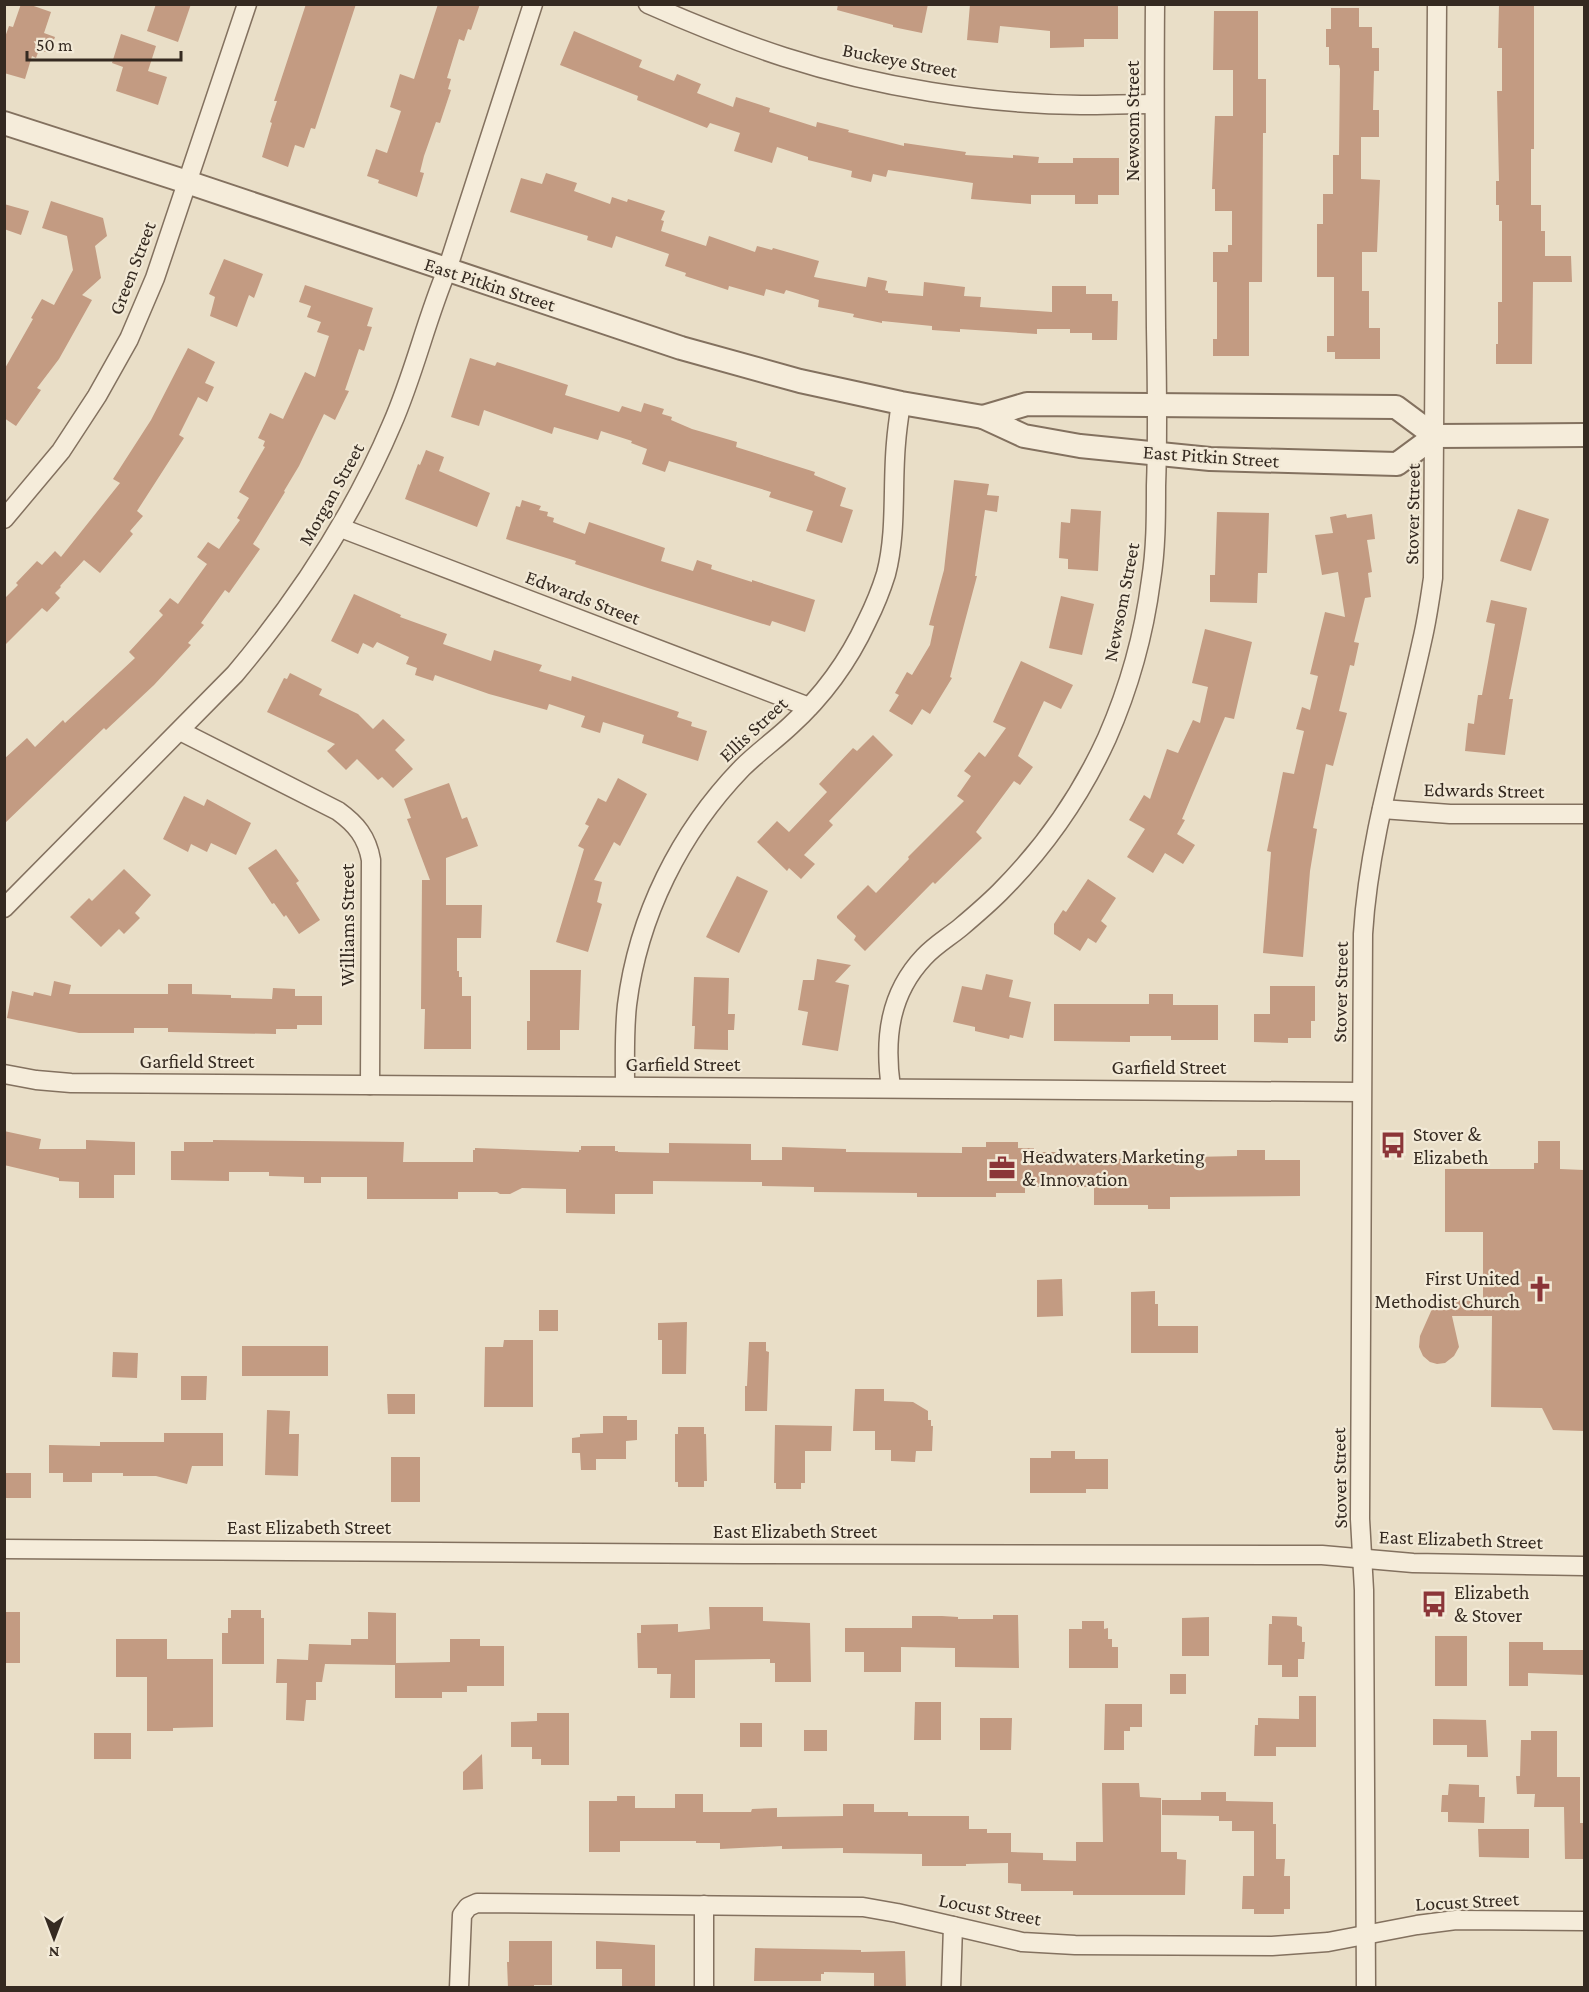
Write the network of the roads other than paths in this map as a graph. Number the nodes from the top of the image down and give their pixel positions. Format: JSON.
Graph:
{"nodes":[{"id":1,"x":247,"y":4,"type":"edge"},
{"id":2,"x":533,"y":4,"type":"edge"},
{"id":3,"x":648,"y":4,"type":"edge"},
{"id":4,"x":1155,"y":4,"type":"edge"},
{"id":5,"x":1437,"y":4,"type":"edge"},
{"id":6,"x":1154,"y":104,"type":"junction"},
{"id":7,"x":4,"y":123,"type":"edge"},
{"id":8,"x":188,"y":182,"type":"junction"},
{"id":9,"x":447,"y":270,"type":"junction"},
{"id":10,"x":901,"y":403,"type":"junction"},
{"id":11,"x":1157,"y":406,"type":"junction"},
{"id":12,"x":983,"y":417,"type":"junction"},
{"id":13,"x":1584,"y":435,"type":"edge"},
{"id":14,"x":1435,"y":436,"type":"junction"},
{"id":15,"x":1157,"y":453,"type":"junction"},
{"id":16,"x":4,"y":519,"type":"edge"},
{"id":17,"x":341,"y":528,"type":"junction"},
{"id":18,"x":809,"y":707,"type":"junction"},
{"id":19,"x":180,"y":731,"type":"junction"},
{"id":20,"x":1382,"y":809,"type":"junction"},
{"id":21,"x":1584,"y":814,"type":"edge"},
{"id":22,"x":4,"y":908,"type":"edge"},
{"id":23,"x":4,"y":1074,"type":"edge"},
{"id":24,"x":370,"y":1085,"type":"junction"},
{"id":25,"x":625,"y":1086,"type":"junction"},
{"id":26,"x":891,"y":1088,"type":"junction"},
{"id":27,"x":1361,"y":1092,"type":"junction"},
{"id":28,"x":4,"y":1549,"type":"edge"},
{"id":29,"x":1363,"y":1559,"type":"junction"},
{"id":30,"x":1584,"y":1566,"type":"edge"},
{"id":31,"x":704,"y":1905,"type":"junction"},
{"id":32,"x":1584,"y":1921,"type":"edge"},
{"id":33,"x":953,"y":1926,"type":"junction"},
{"id":34,"x":1366,"y":1935,"type":"junction"},
{"id":35,"x":459,"y":1988,"type":"edge"},
{"id":36,"x":704,"y":1988,"type":"edge"},
{"id":37,"x":951,"y":1988,"type":"edge"},
{"id":38,"x":1366,"y":1988,"type":"edge"}],
"edges":[{"from":1,"to":8,"type":"street","name":"Green Street"},
{"from":2,"to":9,"type":"street","name":"Morgan Street"},
{"from":3,"to":6,"type":"street","name":"Buckeye Street"},
{"from":4,"to":6,"type":"street","name":"Newsom Street"},
{"from":5,"to":14,"type":"street","name":"Stover Street"},
{"from":6,"to":11,"type":"street","name":"Newsom Street"},
{"from":7,"to":8,"type":"street","name":"East Pitkin Street"},
{"from":8,"to":9,"type":"street","name":"East Pitkin Street"},
{"from":8,"to":16,"type":"street","name":"Green Street"},
{"from":9,"to":10,"type":"street","name":"East Pitkin Street"},
{"from":9,"to":17,"type":"street","name":"Morgan Street"},
{"from":10,"to":12,"type":"street","name":"East Pitkin Street"},
{"from":10,"to":18,"type":"street","name":"Ellis Street"},
{"from":11,"to":12,"type":"street","name":"East Pitkin Street"},
{"from":11,"to":14,"type":"street","name":"East Pitkin Street"},
{"from":11,"to":15,"type":"street","name":"Newsom Street"},
{"from":12,"to":15,"type":"street","name":"East Pitkin Street"},
{"from":13,"to":14,"type":"street"},
{"from":14,"to":15,"type":"street","name":"East Pitkin Street"},
{"from":14,"to":20,"type":"street","name":"Stover Street"},
{"from":15,"to":26,"type":"street","name":"Newsom Street"},
{"from":17,"to":18,"type":"street","name":"Edwards Street"},
{"from":17,"to":19,"type":"street","name":"Morgan Street"},
{"from":18,"to":25,"type":"street","name":"Ellis Street"},
{"from":19,"to":22,"type":"street","name":"Morgan Street"},
{"from":19,"to":24,"type":"street","name":"Williams Street"},
{"from":20,"to":21,"type":"street","name":"Edwards Street"},
{"from":20,"to":27,"type":"street","name":"Stover Street"},
{"from":23,"to":24,"type":"street","name":"Garfield Street"},
{"from":24,"to":25,"type":"street","name":"Garfield Street"},
{"from":25,"to":26,"type":"street","name":"Garfield Street"},
{"from":26,"to":27,"type":"street","name":"Garfield Street"},
{"from":27,"to":29,"type":"street","name":"Stover Street"},
{"from":28,"to":29,"type":"street","name":"East Elizabeth Street"},
{"from":29,"to":30,"type":"street","name":"East Elizabeth Street"},
{"from":29,"to":34,"type":"street","name":"Stover Street"},
{"from":31,"to":33,"type":"street","name":"Locust Street"},
{"from":31,"to":35,"type":"street","name":"Locust Street"},
{"from":31,"to":36,"type":"street"},
{"from":32,"to":34,"type":"street","name":"Locust Street"},
{"from":33,"to":34,"type":"street","name":"Locust Street"},
{"from":33,"to":37,"type":"street"},
{"from":34,"to":38,"type":"street","name":"Stover Street"}]}
